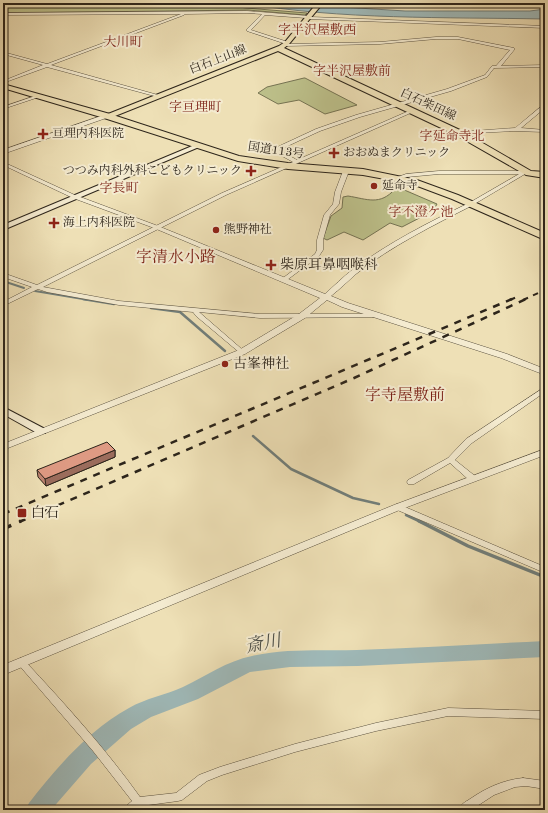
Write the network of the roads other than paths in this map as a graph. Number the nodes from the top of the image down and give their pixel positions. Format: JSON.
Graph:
{"nodes":[{"id":1,"x":320,"y":3,"type":"edge"},
{"id":2,"x":187,"y":13,"type":"junction"},
{"id":3,"x":265,"y":13,"type":"junction"},
{"id":4,"x":3,"y":14,"type":"edge"},
{"id":5,"x":309,"y":17,"type":"junction"},
{"id":6,"x":545,"y":27,"type":"edge"},
{"id":7,"x":286,"y":44,"type":"junction"},
{"id":8,"x":277,"y":48,"type":"junction"},
{"id":9,"x":3,"y":53,"type":"edge"},
{"id":10,"x":48,"y":65,"type":"junction"},
{"id":11,"x":498,"y":66,"type":"junction"},
{"id":12,"x":545,"y":66,"type":"edge"},
{"id":13,"x":3,"y":82,"type":"edge"},
{"id":14,"x":3,"y":86,"type":"edge"},
{"id":15,"x":40,"y":96,"type":"junction"},
{"id":16,"x":156,"y":96,"type":"junction"},
{"id":17,"x":398,"y":104,"type":"junction"},
{"id":18,"x":545,"y":106,"type":"edge"},
{"id":19,"x":3,"y":108,"type":"edge"},
{"id":20,"x":413,"y":111,"type":"junction"},
{"id":21,"x":107,"y":116,"type":"junction"},
{"id":22,"x":517,"y":129,"type":"junction"},
{"id":23,"x":545,"y":131,"type":"edge"},
{"id":24,"x":459,"y":133,"type":"junction"},
{"id":25,"x":196,"y":146,"type":"junction"},
{"id":26,"x":3,"y":152,"type":"edge"},
{"id":27,"x":3,"y":163,"type":"edge"},
{"id":28,"x":292,"y":164,"type":"junction"},
{"id":29,"x":346,"y":171,"type":"junction"},
{"id":30,"x":526,"y":173,"type":"junction"},
{"id":31,"x":545,"y":175,"type":"edge"},
{"id":32,"x":398,"y":178,"type":"junction"},
{"id":33,"x":75,"y":197,"type":"junction"},
{"id":34,"x":471,"y":204,"type":"junction"},
{"id":35,"x":156,"y":227,"type":"junction"},
{"id":36,"x":3,"y":228,"type":"edge"},
{"id":37,"x":545,"y":237,"type":"edge"},
{"id":38,"x":3,"y":275,"type":"edge"},
{"id":39,"x":285,"y":279,"type":"junction"},
{"id":40,"x":37,"y":287,"type":"junction"},
{"id":41,"x":326,"y":297,"type":"junction"},
{"id":42,"x":3,"y":304,"type":"edge"},
{"id":43,"x":195,"y":310,"type":"junction"},
{"id":44,"x":302,"y":316,"type":"junction"},
{"id":45,"x":378,"y":316,"type":"junction"},
{"id":46,"x":242,"y":352,"type":"junction"},
{"id":47,"x":545,"y":372,"type":"edge"},
{"id":48,"x":545,"y":389,"type":"edge"},
{"id":49,"x":3,"y":410,"type":"edge"},
{"id":50,"x":41,"y":431,"type":"junction"},
{"id":51,"x":3,"y":446,"type":"edge"},
{"id":52,"x":545,"y":452,"type":"edge"},
{"id":53,"x":451,"y":460,"type":"junction"},
{"id":54,"x":472,"y":478,"type":"junction"},
{"id":55,"x":411,"y":482,"type":"dead end"},
{"id":56,"x":398,"y":507,"type":"junction"},
{"id":57,"x":545,"y":570,"type":"edge"},
{"id":58,"x":21,"y":662,"type":"junction"},
{"id":59,"x":3,"y":670,"type":"edge"},
{"id":60,"x":545,"y":714,"type":"edge"},
{"id":61,"x":545,"y":785,"type":"edge"},
{"id":62,"x":138,"y":802,"type":"junction"},
{"id":63,"x":129,"y":810,"type":"edge"},
{"id":64,"x":463,"y":810,"type":"edge"}],
"edges":[{"from":1,"to":5,"type":"main road","name":"白石上山線"},
{"from":2,"to":3,"type":"street"},
{"from":2,"to":4,"type":"street"},
{"from":2,"to":10,"type":"street"},
{"from":3,"to":5,"type":"street"},
{"from":3,"to":7,"type":"street"},
{"from":5,"to":6,"type":"street"},
{"from":5,"to":7,"type":"main road","name":"白石上山線"},
{"from":7,"to":8,"type":"main road","name":"白石上山線"},
{"from":7,"to":11,"type":"street"},
{"from":8,"to":16,"type":"main road","name":"白石上山線"},
{"from":8,"to":17,"type":"main road","name":"白石柴田線"},
{"from":9,"to":10,"type":"street"},
{"from":10,"to":13,"type":"street"},
{"from":10,"to":16,"type":"street"},
{"from":11,"to":12,"type":"street"},
{"from":11,"to":17,"type":"street"},
{"from":14,"to":15,"type":"main road","name":"国道113号"},
{"from":15,"to":19,"type":"street"},
{"from":15,"to":21,"type":"main road","name":"国道113号"},
{"from":16,"to":21,"type":"main road","name":"白石上山線"},
{"from":17,"to":20,"type":"main road","name":"白石柴田線"},
{"from":17,"to":28,"type":"street"},
{"from":18,"to":22,"type":"street"},
{"from":20,"to":24,"type":"main road","name":"白石柴田線"},
{"from":20,"to":28,"type":"street"},
{"from":21,"to":25,"type":"main road","name":"国道113号"},
{"from":21,"to":26,"type":"street"},
{"from":22,"to":23,"type":"street"},
{"from":22,"to":24,"type":"street"},
{"from":24,"to":30,"type":"main road","name":"白石柴田線"},
{"from":25,"to":28,"type":"main road","name":"国道113号"},
{"from":25,"to":33,"type":"main road"},
{"from":27,"to":33,"type":"street"},
{"from":28,"to":29,"type":"main road","name":"国道113号"},
{"from":28,"to":35,"type":"street"},
{"from":29,"to":32,"type":"main road","name":"国道113号"},
{"from":29,"to":39,"type":"street"},
{"from":30,"to":31,"type":"main road","name":"白石柴田線"},
{"from":30,"to":32,"type":"street"},
{"from":30,"to":34,"type":"street"},
{"from":32,"to":34,"type":"main road","name":"国道113号"},
{"from":33,"to":35,"type":"street"},
{"from":33,"to":36,"type":"main road"},
{"from":34,"to":37,"type":"main road","name":"国道113号"},
{"from":34,"to":41,"type":"street"},
{"from":35,"to":39,"type":"street"},
{"from":35,"to":40,"type":"street"},
{"from":38,"to":40,"type":"street"},
{"from":39,"to":41,"type":"street"},
{"from":40,"to":42,"type":"street"},
{"from":40,"to":43,"type":"street"},
{"from":41,"to":44,"type":"street"},
{"from":41,"to":45,"type":"street"},
{"from":43,"to":44,"type":"street"},
{"from":43,"to":46,"type":"street"},
{"from":44,"to":45,"type":"street"},
{"from":44,"to":46,"type":"street"},
{"from":45,"to":47,"type":"street"},
{"from":46,"to":50,"type":"street"},
{"from":48,"to":53,"type":"street"},
{"from":49,"to":50,"type":"main road"},
{"from":50,"to":51,"type":"street"},
{"from":52,"to":54,"type":"street"},
{"from":53,"to":54,"type":"street"},
{"from":53,"to":55,"type":"street"},
{"from":54,"to":56,"type":"street"},
{"from":56,"to":57,"type":"street"},
{"from":56,"to":58,"type":"street"},
{"from":58,"to":59,"type":"street"},
{"from":58,"to":62,"type":"street"},
{"from":60,"to":62,"type":"street"},
{"from":61,"to":64,"type":"street"},
{"from":62,"to":63,"type":"street"}]}
